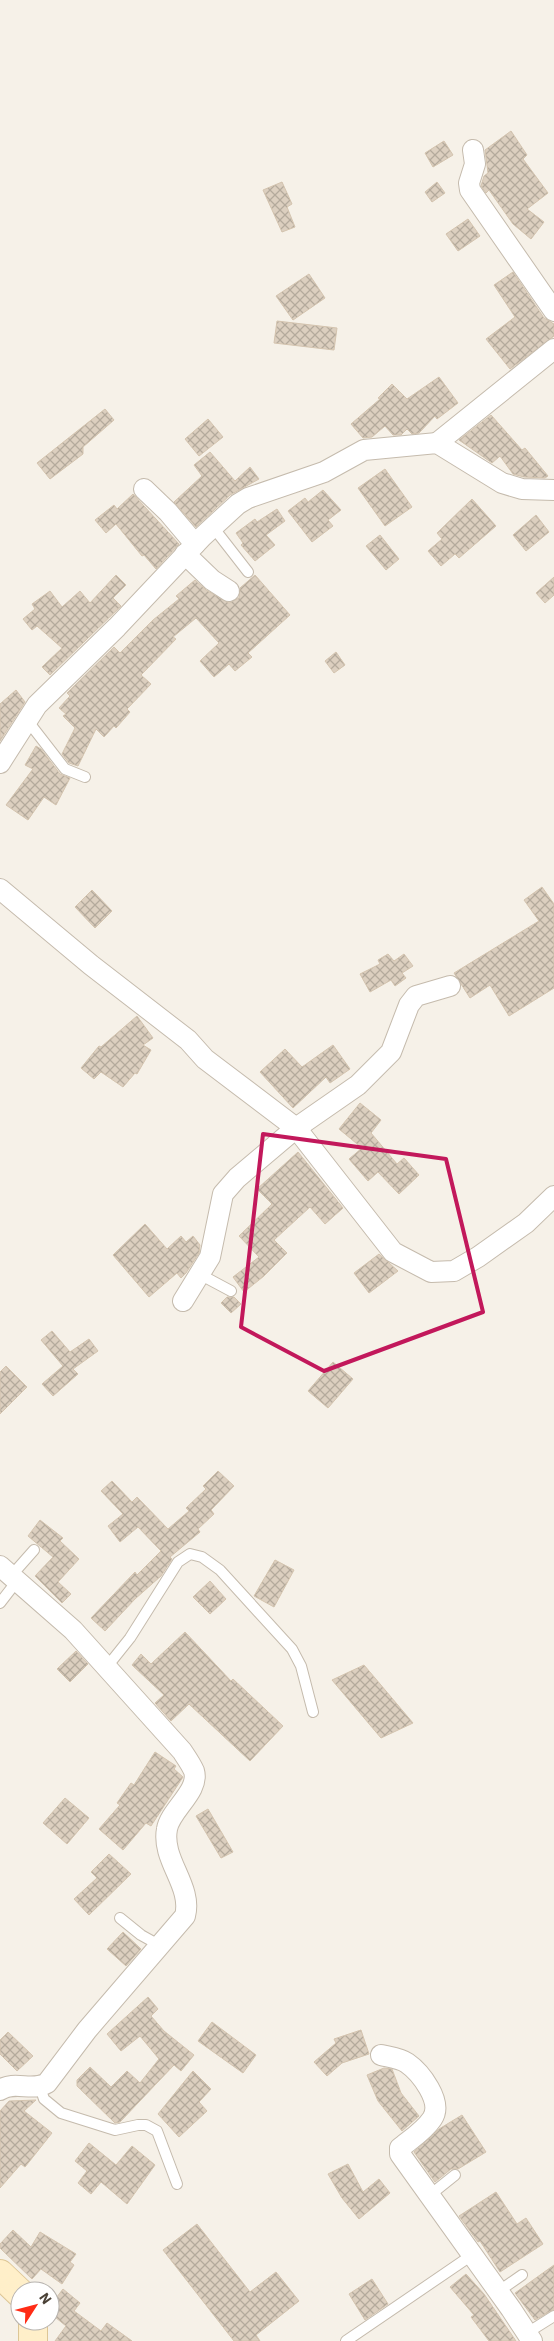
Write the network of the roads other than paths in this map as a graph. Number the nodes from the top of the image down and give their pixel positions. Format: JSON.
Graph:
{"nodes":[{"id":1,"x":473,"y":150,"type":"dead end"},
{"id":2,"x":554,"y":310,"type":"edge"},
{"id":3,"x":554,"y":349,"type":"edge"},
{"id":4,"x":437,"y":443,"type":"junction"},
{"id":5,"x":144,"y":489,"type":"dead end"},
{"id":6,"x":554,"y":490,"type":"edge"},
{"id":7,"x":213,"y":527,"type":"junction"},
{"id":8,"x":190,"y":549,"type":"junction"},
{"id":9,"x":248,"y":572,"type":"dead end"},
{"id":10,"x":229,"y":591,"type":"dead end"},
{"id":11,"x":27,"y":720,"type":"junction"},
{"id":12,"x":0,"y":764,"type":"edge"},
{"id":13,"x":85,"y":777,"type":"dead end"},
{"id":14,"x":0,"y":889,"type":"edge"},
{"id":15,"x":450,"y":986,"type":"dead end"},
{"id":16,"x":296,"y":1128,"type":"junction"},
{"id":17,"x":554,"y":1196,"type":"edge"},
{"id":18,"x":201,"y":1275,"type":"junction"},
{"id":19,"x":231,"y":1290,"type":"dead end"},
{"id":20,"x":183,"y":1301,"type":"dead end"},
{"id":21,"x":34,"y":1550,"type":"dead end"},
{"id":22,"x":10,"y":1574,"type":"edge"},
{"id":23,"x":0,"y":1602,"type":"edge"},
{"id":24,"x":106,"y":1668,"type":"junction"},
{"id":25,"x":313,"y":1712,"type":"dead end"},
{"id":26,"x":120,"y":1918,"type":"dead end"},
{"id":27,"x":159,"y":1945,"type":"junction"},
{"id":28,"x":381,"y":2054,"type":"dead end"},
{"id":29,"x":40,"y":2087,"type":"junction"},
{"id":30,"x":0,"y":2090,"type":"edge"},
{"id":31,"x":454,"y":2175,"type":"dead end"},
{"id":32,"x":177,"y":2184,"type":"dead end"},
{"id":33,"x":430,"y":2195,"type":"junction"},
{"id":34,"x":472,"y":2255,"type":"junction"},
{"id":35,"x":0,"y":2274,"type":"edge"},
{"id":36,"x":522,"y":2275,"type":"dead end"},
{"id":37,"x":10,"y":2284,"type":"edge"},
{"id":38,"x":499,"y":2291,"type":"junction"},
{"id":39,"x":554,"y":2316,"type":"edge"},
{"id":40,"x":529,"y":2337,"type":"edge"},
{"id":41,"x":346,"y":2341,"type":"edge"}],
"edges":[{"from":1,"to":2,"type":"street"},
{"from":3,"to":4,"type":"street"},
{"from":4,"to":6,"type":"street"},
{"from":4,"to":7,"type":"street"},
{"from":5,"to":8,"type":"street"},
{"from":7,"to":8,"type":"street"},
{"from":7,"to":9,"type":"lane"},
{"from":8,"to":10,"type":"street"},
{"from":8,"to":11,"type":"street"},
{"from":11,"to":12,"type":"street"},
{"from":11,"to":13,"type":"lane"},
{"from":14,"to":16,"type":"street"},
{"from":15,"to":16,"type":"street"},
{"from":16,"to":17,"type":"street"},
{"from":16,"to":18,"type":"street"},
{"from":18,"to":19,"type":"lane"},
{"from":18,"to":20,"type":"street"},
{"from":21,"to":22,"type":"lane"},
{"from":22,"to":23,"type":"lane"},
{"from":22,"to":24,"type":"street"},
{"from":24,"to":25,"type":"lane"},
{"from":24,"to":27,"type":"street"},
{"from":26,"to":27,"type":"lane"},
{"from":27,"to":29,"type":"street"},
{"from":28,"to":33,"type":"street"},
{"from":29,"to":30,"type":"street"},
{"from":29,"to":32,"type":"lane"},
{"from":31,"to":33,"type":"lane"},
{"from":33,"to":34,"type":"street"},
{"from":34,"to":38,"type":"street"},
{"from":34,"to":41,"type":"lane"},
{"from":35,"to":37,"type":"street"},
{"from":36,"to":38,"type":"lane"},
{"from":38,"to":40,"type":"street"},
{"from":39,"to":40,"type":"lane"}]}
